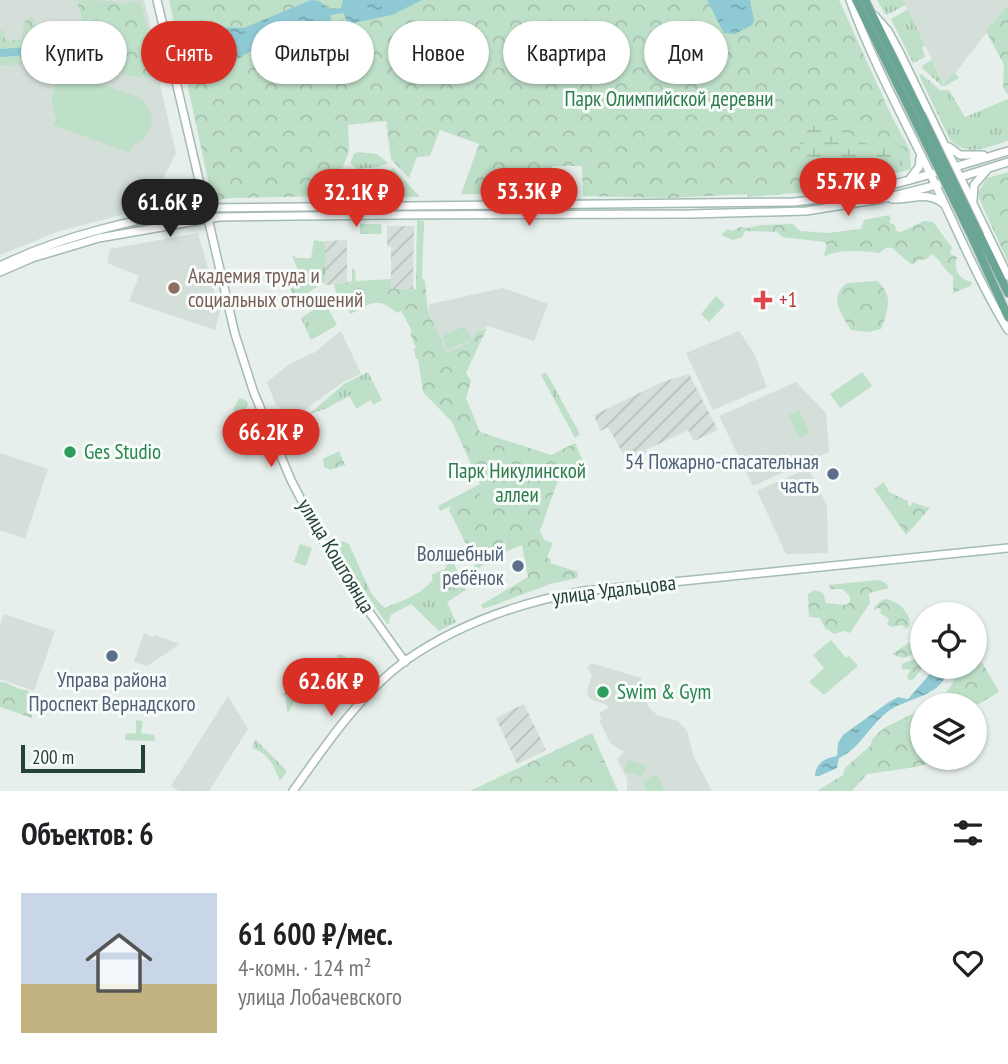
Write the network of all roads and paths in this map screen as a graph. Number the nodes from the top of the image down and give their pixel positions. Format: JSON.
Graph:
{"nodes":[{"id":1,"x":157,"y":0,"type":"edge"},
{"id":2,"x":850,"y":0,"type":"edge"},
{"id":3,"x":856,"y":0,"type":"edge"},
{"id":4,"x":865,"y":0,"type":"edge"},
{"id":5,"x":870,"y":10,"type":"junction"},
{"id":6,"x":917,"y":116,"type":"junction"},
{"id":7,"x":936,"y":127,"type":"junction"},
{"id":8,"x":913,"y":138,"type":"junction"},
{"id":9,"x":944,"y":143,"type":"junction"},
{"id":10,"x":917,"y":147,"type":"junction"},
{"id":11,"x":1008,"y":151,"type":"edge"},
{"id":12,"x":994,"y":155,"type":"junction"},
{"id":13,"x":1008,"y":162,"type":"edge"},
{"id":14,"x":956,"y":167,"type":"junction"},
{"id":15,"x":989,"y":167,"type":"junction"},
{"id":16,"x":931,"y":175,"type":"junction"},
{"id":17,"x":960,"y":177,"type":"junction"},
{"id":18,"x":909,"y":180,"type":"junction"},
{"id":19,"x":936,"y":185,"type":"junction"},
{"id":20,"x":200,"y":186,"type":"junction"},
{"id":21,"x":881,"y":199,"type":"junction"},
{"id":22,"x":973,"y":204,"type":"junction"},
{"id":23,"x":944,"y":205,"type":"junction"},
{"id":24,"x":205,"y":208,"type":"junction"},
{"id":25,"x":181,"y":212,"type":"junction"},
{"id":26,"x":979,"y":215,"type":"junction"},
{"id":27,"x":208,"y":219,"type":"junction"},
{"id":28,"x":955,"y":225,"type":"junction"},
{"id":29,"x":976,"y":237,"type":"junction"},
{"id":30,"x":0,"y":266,"type":"edge"},
{"id":31,"x":0,"y":272,"type":"edge"},
{"id":32,"x":1008,"y":276,"type":"edge"},
{"id":33,"x":1008,"y":293,"type":"edge"},
{"id":34,"x":1008,"y":317,"type":"edge"},
{"id":35,"x":1008,"y":330,"type":"edge"},
{"id":36,"x":1008,"y":548,"type":"edge"},
{"id":37,"x":405,"y":662,"type":"junction"},
{"id":38,"x":293,"y":791,"type":"edge"}],
"edges":[{"from":1,"to":20,"type":"main road","name":"улица Коштоянца"},
{"from":2,"to":8,"type":"main road"},
{"from":3,"to":6,"type":"main road"},
{"from":4,"to":5,"type":"main road"},
{"from":5,"to":6,"type":"main road"},
{"from":5,"to":7,"type":"main road"},
{"from":6,"to":29,"type":"main road","bridge":true},
{"from":7,"to":8,"type":"main road"},
{"from":7,"to":9,"type":"main road"},
{"from":8,"to":10,"type":"main road"},
{"from":9,"to":12,"type":"main road"},
{"from":9,"to":14,"type":"main road"},
{"from":10,"to":16,"type":"main road"},
{"from":10,"to":18,"type":"main road"},
{"from":11,"to":12,"type":"main road"},
{"from":12,"to":14,"type":"main road"},
{"from":13,"to":15,"type":"main road"},
{"from":14,"to":16,"type":"main road"},
{"from":14,"to":17,"type":"main road"},
{"from":15,"to":17,"type":"main road"},
{"from":15,"to":22,"type":"main road"},
{"from":16,"to":18,"type":"main road"},
{"from":16,"to":19,"type":"main road"},
{"from":17,"to":19,"type":"main road"},
{"from":17,"to":22,"type":"main road"},
{"from":18,"to":24,"type":"main road"},
{"from":19,"to":21,"type":"main road"},
{"from":19,"to":23,"type":"main road"},
{"from":20,"to":24,"type":"main road","name":"улица Коштоянца"},
{"from":20,"to":25,"type":"main road"},
{"from":21,"to":23,"type":"main road"},
{"from":21,"to":27,"type":"main road"},
{"from":22,"to":26,"type":"main road"},
{"from":23,"to":28,"type":"main road"},
{"from":24,"to":25,"type":"main road"},
{"from":24,"to":27,"type":"main road","name":"улица Коштоянца"},
{"from":25,"to":30,"type":"main road"},
{"from":26,"to":28,"type":"main road"},
{"from":26,"to":32,"type":"main road"},
{"from":27,"to":31,"type":"main road"},
{"from":27,"to":37,"type":"main road","name":"улица Коштоянца"},
{"from":28,"to":35,"type":"main road"},
{"from":29,"to":33,"type":"main road"},
{"from":29,"to":34,"type":"main road"},
{"from":36,"to":37,"type":"main road","name":"улица Удальцова"},
{"from":37,"to":38,"type":"main road","name":"улица Удальцова"}]}
